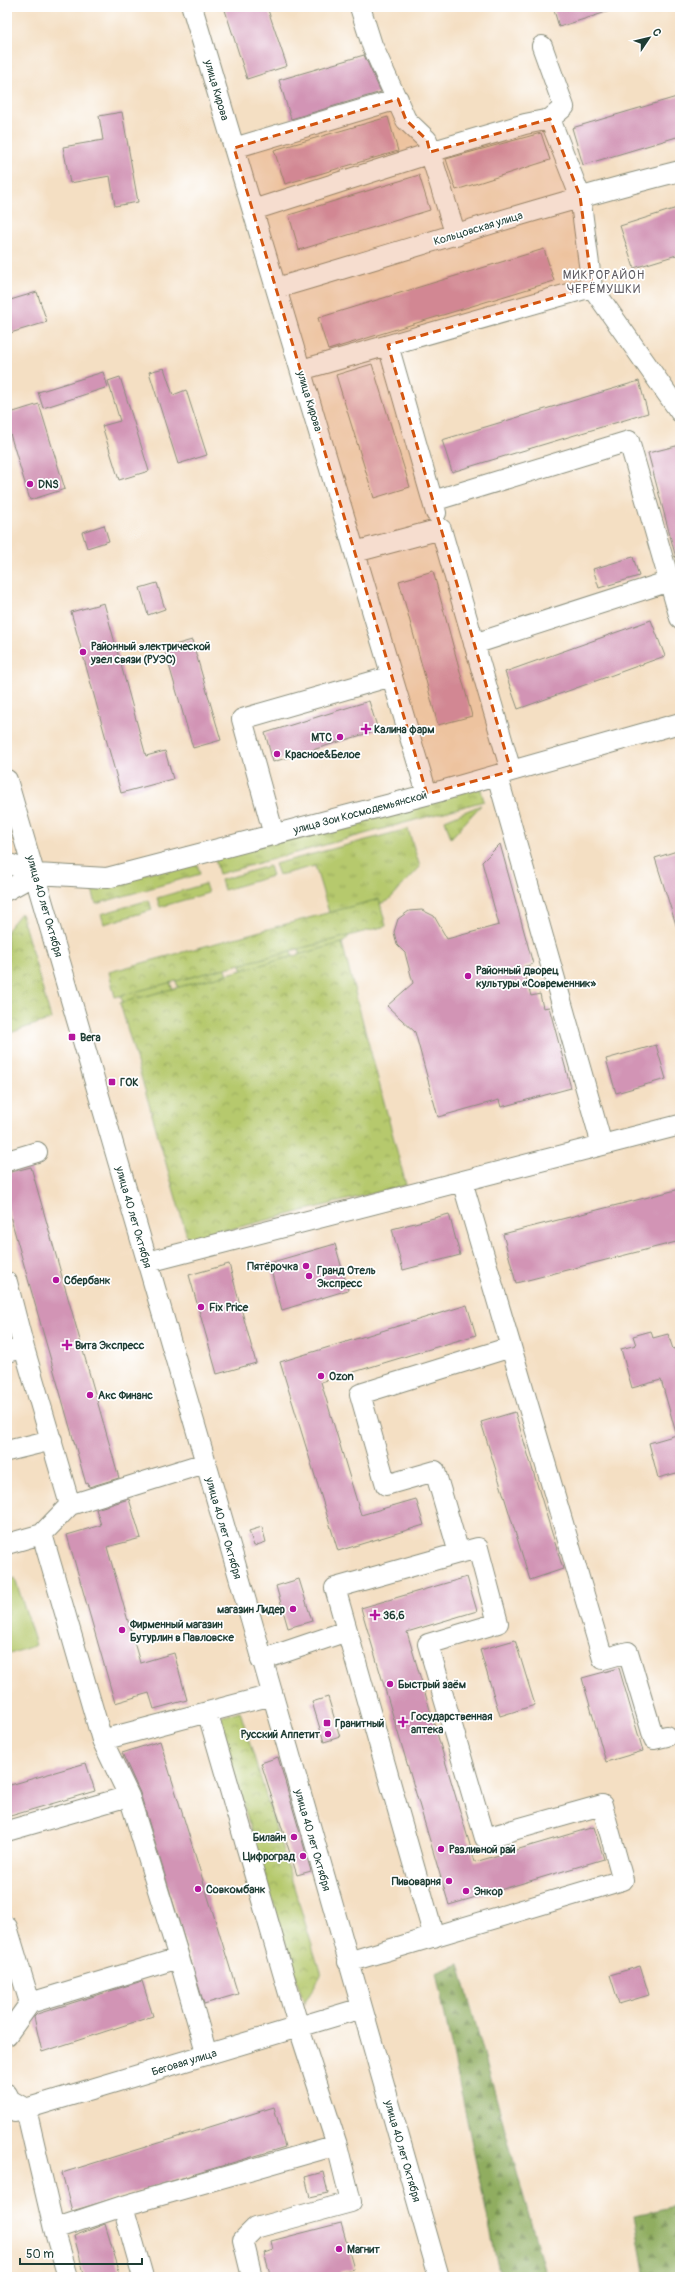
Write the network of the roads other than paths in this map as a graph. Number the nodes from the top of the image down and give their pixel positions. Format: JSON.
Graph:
{"nodes":[{"id":1,"x":192,"y":7,"type":"edge"},
{"id":2,"x":360,"y":7,"type":"edge"},
{"id":3,"x":542,"y":46,"type":"dead end"},
{"id":4,"x":398,"y":99,"type":"junction"},
{"id":5,"x":550,"y":119,"type":"junction"},
{"id":6,"x":234,"y":148,"type":"junction"},
{"id":7,"x":430,"y":153,"type":"junction"},
{"id":8,"x":680,"y":171,"type":"edge"},
{"id":9,"x":580,"y":196,"type":"junction"},
{"id":10,"x":253,"y":210,"type":"junction"},
{"id":11,"x":456,"y":236,"type":"junction"},
{"id":12,"x":592,"y":287,"type":"junction"},
{"id":13,"x":277,"y":288,"type":"junction"},
{"id":14,"x":388,"y":345,"type":"junction"},
{"id":15,"x":301,"y":370,"type":"junction"},
{"id":16,"x":680,"y":412,"type":"edge"},
{"id":17,"x":433,"y":501,"type":"junction"},
{"id":18,"x":441,"y":529,"type":"junction"},
{"id":19,"x":355,"y":552,"type":"junction"},
{"id":20,"x":670,"y":581,"type":"junction"},
{"id":21,"x":680,"y":618,"type":"edge"},
{"id":22,"x":474,"y":644,"type":"junction"},
{"id":23,"x":392,"y":676,"type":"junction"},
{"id":24,"x":680,"y":723,"type":"edge"},
{"id":25,"x":504,"y":773,"type":"junction"},
{"id":26,"x":7,"y":780,"type":"edge"},
{"id":27,"x":427,"y":794,"type":"junction"},
{"id":28,"x":274,"y":835,"type":"junction"},
{"id":29,"x":7,"y":863,"type":"edge"},
{"id":30,"x":36,"y":874,"type":"junction"},
{"id":31,"x":7,"y":890,"type":"edge"},
{"id":32,"x":680,"y":1125,"type":"edge"},
{"id":33,"x":602,"y":1145,"type":"junction"},
{"id":34,"x":37,"y":1152,"type":"dead end"},
{"id":35,"x":7,"y":1161,"type":"edge"},
{"id":36,"x":462,"y":1181,"type":"junction"},
{"id":37,"x":148,"y":1262,"type":"junction"},
{"id":38,"x":7,"y":1282,"type":"edge"},
{"id":39,"x":511,"y":1347,"type":"junction"},
{"id":40,"x":16,"y":1350,"type":"edge"},
{"id":41,"x":52,"y":1440,"type":"junction"},
{"id":42,"x":7,"y":1451,"type":"edge"},
{"id":43,"x":205,"y":1463,"type":"junction"},
{"id":44,"x":70,"y":1505,"type":"junction"},
{"id":45,"x":42,"y":1534,"type":"junction"},
{"id":46,"x":7,"y":1544,"type":"edge"},
{"id":47,"x":459,"y":1553,"type":"junction"},
{"id":48,"x":347,"y":1631,"type":"junction"},
{"id":49,"x":261,"y":1660,"type":"junction"},
{"id":50,"x":272,"y":1695,"type":"junction"},
{"id":51,"x":208,"y":1714,"type":"junction"},
{"id":52,"x":667,"y":1736,"type":"dead end"},
{"id":53,"x":102,"y":1740,"type":"junction"},
{"id":54,"x":129,"y":1796,"type":"junction"},
{"id":55,"x":7,"y":1831,"type":"edge"},
{"id":56,"x":7,"y":1927,"type":"edge"},
{"id":57,"x":434,"y":1937,"type":"junction"},
{"id":58,"x":178,"y":1958,"type":"junction"},
{"id":59,"x":348,"y":1962,"type":"junction"},
{"id":60,"x":30,"y":2003,"type":"junction"},
{"id":61,"x":362,"y":2008,"type":"junction"},
{"id":62,"x":299,"y":2028,"type":"junction"},
{"id":63,"x":7,"y":2036,"type":"edge"},
{"id":64,"x":207,"y":2055,"type":"junction"},
{"id":65,"x":7,"y":2094,"type":"edge"},
{"id":66,"x":26,"y":2109,"type":"junction"},
{"id":67,"x":7,"y":2114,"type":"edge"},
{"id":68,"x":337,"y":2145,"type":"junction"},
{"id":69,"x":123,"y":2206,"type":"junction"},
{"id":70,"x":54,"y":2229,"type":"junction"},
{"id":71,"x":68,"y":2277,"type":"edge"},
{"id":72,"x":143,"y":2277,"type":"edge"},
{"id":73,"x":252,"y":2277,"type":"edge"},
{"id":74,"x":439,"y":2277,"type":"edge"}],
"edges":[{"from":1,"to":6,"type":"street","name":"улица Кирова"},
{"from":2,"to":4,"type":"street"},
{"from":3,"to":5,"type":"street"},
{"from":4,"to":6,"type":"street"},
{"from":4,"to":7,"type":"street"},
{"from":5,"to":7,"type":"street"},
{"from":5,"to":9,"type":"street"},
{"from":6,"to":10,"type":"street","name":"улица Кирова"},
{"from":7,"to":10,"type":"street"},
{"from":7,"to":11,"type":"street"},
{"from":8,"to":9,"type":"street","name":"Кольцовская улица"},
{"from":9,"to":11,"type":"street","name":"Кольцовская улица"},
{"from":9,"to":12,"type":"street"},
{"from":10,"to":13,"type":"street","name":"улица Кирова"},
{"from":11,"to":13,"type":"street","name":"Кольцовская улица"},
{"from":12,"to":14,"type":"street"},
{"from":12,"to":16,"type":"street"},
{"from":13,"to":15,"type":"street","name":"улица Кирова"},
{"from":14,"to":15,"type":"street"},
{"from":14,"to":17,"type":"street"},
{"from":15,"to":19,"type":"street","name":"улица Кирова"},
{"from":17,"to":18,"type":"street"},
{"from":17,"to":20,"type":"street"},
{"from":18,"to":19,"type":"street"},
{"from":18,"to":22,"type":"street"},
{"from":19,"to":23,"type":"street","name":"улица Кирова"},
{"from":20,"to":21,"type":"street"},
{"from":20,"to":22,"type":"street"},
{"from":22,"to":25,"type":"street"},
{"from":23,"to":27,"type":"street","name":"улица Кирова"},
{"from":23,"to":28,"type":"street"},
{"from":24,"to":25,"type":"street","name":"улица Зои Космодемьянской"},
{"from":25,"to":27,"type":"street","name":"улица Зои Космодемьянской"},
{"from":25,"to":33,"type":"street"},
{"from":26,"to":30,"type":"street","name":"улица 40 лет Октября"},
{"from":27,"to":28,"type":"street","name":"улица Зои Космодемьянской"},
{"from":28,"to":30,"type":"street","name":"улица Зои Космодемьянской"},
{"from":29,"to":30,"type":"street"},
{"from":30,"to":31,"type":"street"},
{"from":30,"to":37,"type":"street","name":"улица 40 лет Октября"},
{"from":32,"to":33,"type":"street"},
{"from":33,"to":36,"type":"street"},
{"from":34,"to":35,"type":"street"},
{"from":36,"to":37,"type":"street"},
{"from":36,"to":39,"type":"street"},
{"from":37,"to":43,"type":"street","name":"улица 40 лет Октября"},
{"from":38,"to":40,"type":"street"},
{"from":39,"to":47,"type":"street"},
{"from":39,"to":52,"type":"street"},
{"from":40,"to":41,"type":"street"},
{"from":41,"to":42,"type":"street"},
{"from":41,"to":44,"type":"street"},
{"from":43,"to":44,"type":"street"},
{"from":43,"to":49,"type":"street","name":"улица 40 лет Октября"},
{"from":44,"to":45,"type":"street"},
{"from":45,"to":46,"type":"street"},
{"from":45,"to":53,"type":"street"},
{"from":47,"to":48,"type":"street"},
{"from":47,"to":57,"type":"street"},
{"from":48,"to":49,"type":"street"},
{"from":48,"to":57,"type":"street"},
{"from":49,"to":50,"type":"street","name":"улица 40 лет Октября"},
{"from":50,"to":51,"type":"street"},
{"from":50,"to":59,"type":"street","name":"улица 40 лет Октября"},
{"from":51,"to":53,"type":"street"},
{"from":51,"to":62,"type":"street"},
{"from":53,"to":54,"type":"street"},
{"from":54,"to":55,"type":"street"},
{"from":54,"to":58,"type":"street"},
{"from":56,"to":60,"type":"street"},
{"from":57,"to":59,"type":"street"},
{"from":58,"to":60,"type":"street"},
{"from":58,"to":64,"type":"street"},
{"from":59,"to":61,"type":"street","name":"улица 40 лет Октября"},
{"from":60,"to":63,"type":"street"},
{"from":61,"to":62,"type":"street","name":"Беговая улица"},
{"from":61,"to":74,"type":"street","name":"улица 40 лет Октября"},
{"from":62,"to":64,"type":"street","name":"Беговая улица"},
{"from":62,"to":68,"type":"street"},
{"from":64,"to":66,"type":"street","name":"Беговая улица"},
{"from":65,"to":66,"type":"street"},
{"from":66,"to":67,"type":"street","name":"Беговая улица"},
{"from":66,"to":70,"type":"street"},
{"from":68,"to":69,"type":"street"},
{"from":68,"to":73,"type":"street"},
{"from":69,"to":70,"type":"street"},
{"from":69,"to":72,"type":"street"},
{"from":70,"to":71,"type":"street"}]}
